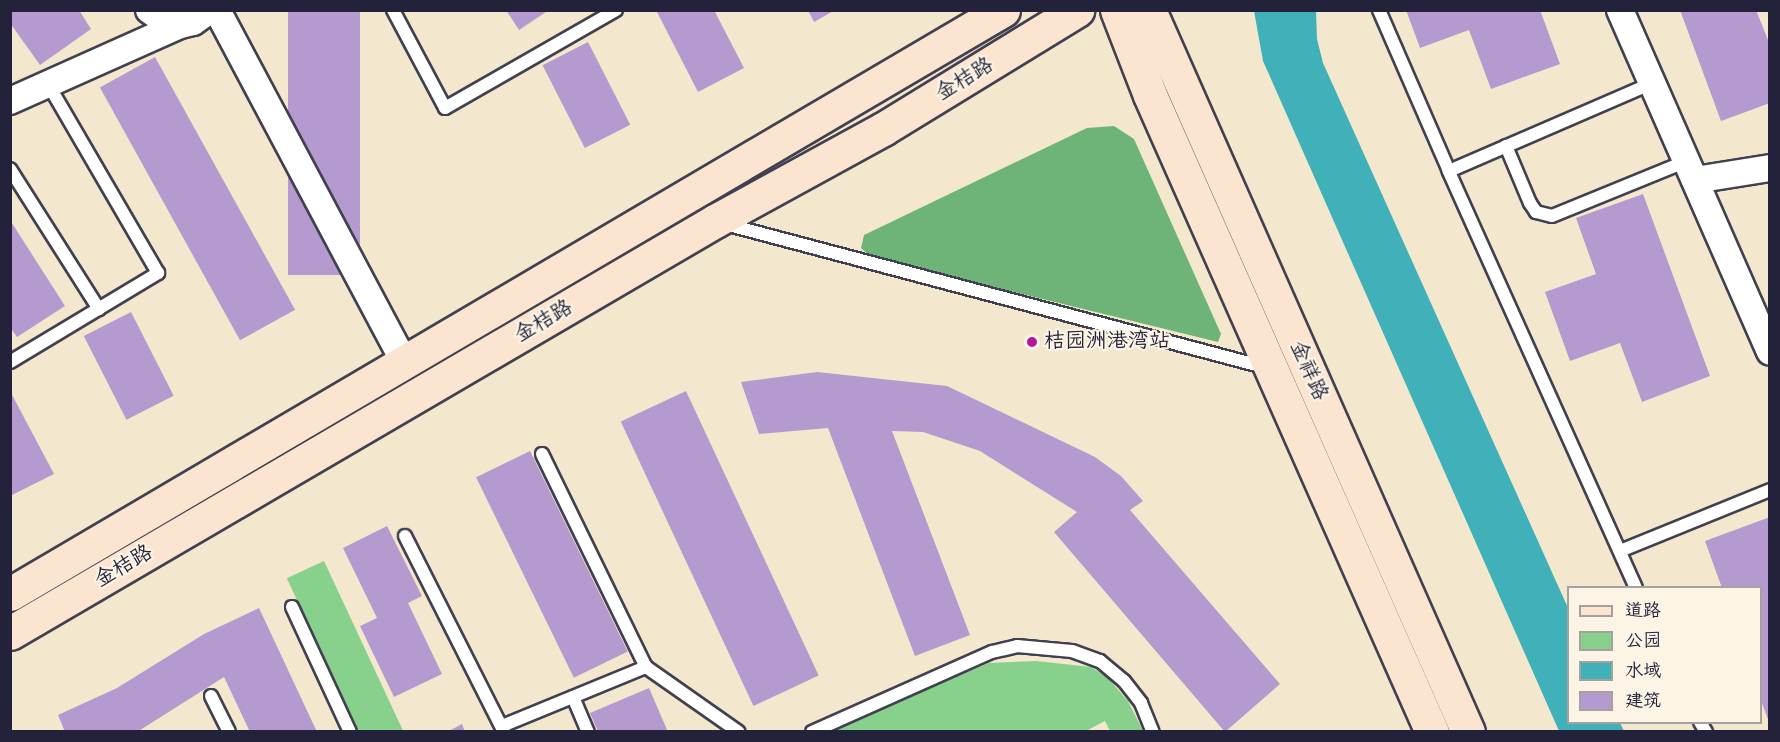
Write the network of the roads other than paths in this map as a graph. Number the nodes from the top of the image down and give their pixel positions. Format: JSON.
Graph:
{"nodes":[{"id":1,"x":149,"y":10,"type":"edge"},
{"id":2,"x":210,"y":10,"type":"edge"},
{"id":3,"x":217,"y":10,"type":"edge"},
{"id":4,"x":393,"y":10,"type":"edge"},
{"id":5,"x":616,"y":10,"type":"edge"},
{"id":6,"x":1003,"y":10,"type":"edge"},
{"id":7,"x":1077,"y":10,"type":"edge"},
{"id":8,"x":1117,"y":10,"type":"edge"},
{"id":9,"x":1149,"y":10,"type":"edge"},
{"id":10,"x":1380,"y":10,"type":"edge"},
{"id":11,"x":1620,"y":10,"type":"edge"},
{"id":12,"x":180,"y":25,"type":"junction"},
{"id":13,"x":47,"y":82,"type":"junction"},
{"id":14,"x":1652,"y":83,"type":"junction"},
{"id":15,"x":10,"y":100,"type":"edge"},
{"id":16,"x":1506,"y":146,"type":"junction"},
{"id":17,"x":1770,"y":168,"type":"edge"},
{"id":18,"x":10,"y":169,"type":"edge"},
{"id":19,"x":1691,"y":170,"type":"junction"},
{"id":20,"x":1449,"y":171,"type":"junction"},
{"id":21,"x":715,"y":221,"type":"junction"},
{"id":22,"x":99,"y":309,"type":"junction"},
{"id":23,"x":1770,"y":352,"type":"edge"},
{"id":24,"x":10,"y":362,"type":"edge"},
{"id":25,"x":405,"y":363,"type":"junction"},
{"id":26,"x":1272,"y":369,"type":"junction"},
{"id":27,"x":542,"y":454,"type":"dead end"},
{"id":28,"x":1770,"y":490,"type":"edge"},
{"id":29,"x":405,"y":536,"type":"dead end"},
{"id":30,"x":1620,"y":551,"type":"junction"},
{"id":31,"x":1635,"y":586,"type":"edge"},
{"id":32,"x":10,"y":594,"type":"edge"},
{"id":33,"x":292,"y":607,"type":"dead end"},
{"id":34,"x":10,"y":633,"type":"edge"},
{"id":35,"x":646,"y":667,"type":"junction"},
{"id":36,"x":211,"y":696,"type":"dead end"},
{"id":37,"x":573,"y":697,"type":"junction"},
{"id":38,"x":503,"y":729,"type":"edge"},
{"id":39,"x":229,"y":732,"type":"edge"},
{"id":40,"x":350,"y":732,"type":"edge"},
{"id":41,"x":588,"y":732,"type":"edge"},
{"id":42,"x":740,"y":732,"type":"edge"},
{"id":43,"x":812,"y":732,"type":"edge"},
{"id":44,"x":1153,"y":732,"type":"edge"},
{"id":45,"x":1432,"y":732,"type":"edge"},
{"id":46,"x":1468,"y":732,"type":"edge"}],
"edges":[{"from":1,"to":12,"type":"street"},
{"from":2,"to":12,"type":"street"},
{"from":3,"to":25,"type":"street"},
{"from":4,"to":5,"type":"lane"},
{"from":6,"to":25,"type":"main road"},
{"from":7,"to":21,"type":"main road","name":"金桔路"},
{"from":8,"to":26,"type":"main road","name":"金祥路"},
{"from":9,"to":46,"type":"main road","name":"金祥路"},
{"from":10,"to":20,"type":"lane"},
{"from":11,"to":14,"type":"street"},
{"from":12,"to":13,"type":"street"},
{"from":13,"to":15,"type":"street"},
{"from":13,"to":22,"type":"lane"},
{"from":14,"to":16,"type":"lane"},
{"from":14,"to":19,"type":"street"},
{"from":16,"to":19,"type":"lane"},
{"from":16,"to":20,"type":"lane"},
{"from":17,"to":19,"type":"street"},
{"from":18,"to":22,"type":"lane"},
{"from":19,"to":23,"type":"street"},
{"from":20,"to":30,"type":"lane"},
{"from":21,"to":26,"type":"lane"},
{"from":21,"to":34,"type":"main road","name":"金桔路"},
{"from":22,"to":24,"type":"lane"},
{"from":25,"to":32,"type":"main road"},
{"from":26,"to":45,"type":"main road","name":"金祥路"},
{"from":27,"to":35,"type":"lane"},
{"from":28,"to":30,"type":"lane"},
{"from":29,"to":38,"type":"lane"},
{"from":30,"to":31,"type":"lane"},
{"from":33,"to":40,"type":"lane"},
{"from":35,"to":37,"type":"lane"},
{"from":35,"to":42,"type":"lane"},
{"from":36,"to":39,"type":"lane"},
{"from":37,"to":38,"type":"lane"},
{"from":37,"to":41,"type":"lane"},
{"from":43,"to":44,"type":"lane"}]}
